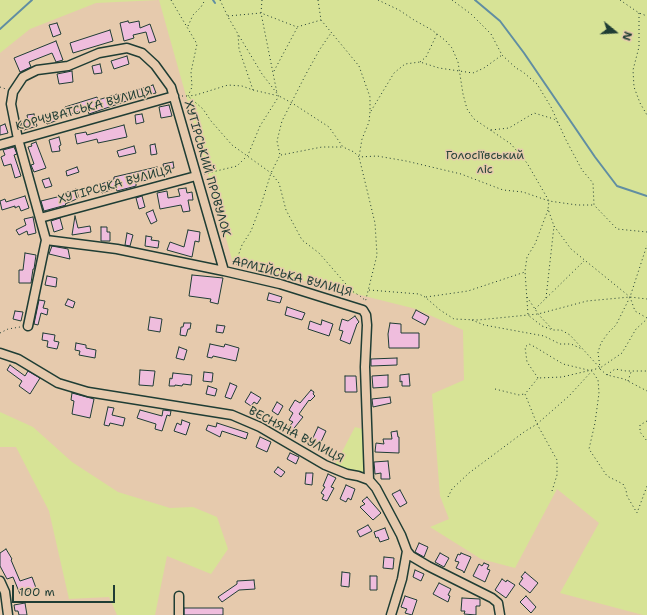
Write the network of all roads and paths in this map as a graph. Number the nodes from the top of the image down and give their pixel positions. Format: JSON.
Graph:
{"nodes":[{"id":1,"x":171,"y":0,"type":"edge"},
{"id":2,"x":205,"y":0,"type":"edge"},
{"id":3,"x":220,"y":0,"type":"edge"},
{"id":4,"x":262,"y":0,"type":"edge"},
{"id":5,"x":318,"y":0,"type":"edge"},
{"id":6,"x":378,"y":0,"type":"edge"},
{"id":7,"x":452,"y":0,"type":"edge"},
{"id":8,"x":620,"y":0,"type":"edge"},
{"id":9,"x":261,"y":13,"type":"junction"},
{"id":10,"x":639,"y":13,"type":"junction"},
{"id":11,"x":228,"y":16,"type":"junction"},
{"id":12,"x":647,"y":16,"type":"edge"},
{"id":13,"x":321,"y":20,"type":"junction"},
{"id":14,"x":188,"y":27,"type":"junction"},
{"id":15,"x":297,"y":27,"type":"junction"},
{"id":16,"x":332,"y":32,"type":"junction"},
{"id":17,"x":238,"y":34,"type":"junction"},
{"id":18,"x":437,"y":34,"type":"junction"},
{"id":19,"x":502,"y":55,"type":"junction"},
{"id":20,"x":420,"y":62,"type":"junction"},
{"id":21,"x":274,"y":71,"type":"junction"},
{"id":22,"x":460,"y":72,"type":"junction"},
{"id":23,"x":253,"y":90,"type":"junction"},
{"id":24,"x":277,"y":93,"type":"junction"},
{"id":25,"x":174,"y":96,"type":"junction"},
{"id":26,"x":188,"y":96,"type":"junction"},
{"id":27,"x":280,"y":96,"type":"junction"},
{"id":28,"x":292,"y":103,"type":"junction"},
{"id":29,"x":370,"y":112,"type":"junction"},
{"id":30,"x":647,"y":115,"type":"edge"},
{"id":31,"x":558,"y":124,"type":"junction"},
{"id":32,"x":490,"y":130,"type":"junction"},
{"id":33,"x":18,"y":139,"type":"junction"},
{"id":34,"x":0,"y":145,"type":"edge"},
{"id":35,"x":343,"y":147,"type":"junction"},
{"id":36,"x":248,"y":155,"type":"junction"},
{"id":37,"x":280,"y":156,"type":"junction"},
{"id":38,"x":359,"y":157,"type":"junction"},
{"id":39,"x":271,"y":173,"type":"junction"},
{"id":40,"x":196,"y":176,"type":"junction"},
{"id":41,"x":549,"y":201,"type":"junction"},
{"id":42,"x":594,"y":205,"type":"junction"},
{"id":43,"x":548,"y":209,"type":"junction"},
{"id":44,"x":40,"y":218,"type":"junction"},
{"id":45,"x":554,"y":226,"type":"junction"},
{"id":46,"x":647,"y":232,"type":"edge"},
{"id":47,"x":46,"y":240,"type":"junction"},
{"id":48,"x":647,"y":245,"type":"edge"},
{"id":49,"x":584,"y":261,"type":"junction"},
{"id":50,"x":236,"y":267,"type":"dead end"},
{"id":51,"x":224,"y":271,"type":"junction"},
{"id":52,"x":525,"y":271,"type":"junction"},
{"id":53,"x":369,"y":290,"type":"junction"},
{"id":54,"x":425,"y":297,"type":"junction"},
{"id":55,"x":527,"y":297,"type":"junction"},
{"id":56,"x":630,"y":297,"type":"junction"},
{"id":57,"x":546,"y":298,"type":"junction"},
{"id":58,"x":647,"y":299,"type":"edge"},
{"id":59,"x":365,"y":306,"type":"junction"},
{"id":60,"x":535,"y":309,"type":"junction"},
{"id":61,"x":538,"y":314,"type":"junction"},
{"id":62,"x":528,"y":315,"type":"junction"},
{"id":63,"x":470,"y":319,"type":"junction"},
{"id":64,"x":647,"y":319,"type":"edge"},
{"id":65,"x":28,"y":326,"type":"joint"},
{"id":66,"x":553,"y":330,"type":"junction"},
{"id":67,"x":0,"y":333,"type":"edge"},
{"id":68,"x":583,"y":350,"type":"junction"},
{"id":69,"x":0,"y":353,"type":"edge"},
{"id":70,"x":600,"y":368,"type":"junction"},
{"id":71,"x":592,"y":371,"type":"junction"},
{"id":72,"x":631,"y":371,"type":"junction"},
{"id":73,"x":647,"y":371,"type":"edge"},
{"id":74,"x":607,"y":375,"type":"junction"},
{"id":75,"x":538,"y":378,"type":"junction"},
{"id":76,"x":628,"y":381,"type":"junction"},
{"id":77,"x":494,"y":389,"type":"dead end"},
{"id":78,"x":647,"y":391,"type":"edge"},
{"id":79,"x":525,"y":394,"type":"junction"},
{"id":80,"x":647,"y":421,"type":"edge"},
{"id":81,"x":537,"y":424,"type":"junction"},
{"id":82,"x":647,"y":441,"type":"edge"},
{"id":83,"x":369,"y":480,"type":"junction"},
{"id":84,"x":647,"y":486,"type":"edge"},
{"id":85,"x":552,"y":491,"type":"dead end"},
{"id":86,"x":448,"y":497,"type":"dead end"},
{"id":87,"x":407,"y":551,"type":"junction"},
{"id":88,"x":0,"y":581,"type":"edge"},
{"id":89,"x":179,"y":596,"type":"dead end"},
{"id":90,"x":8,"y":615,"type":"edge"},
{"id":91,"x":179,"y":615,"type":"edge"},
{"id":92,"x":391,"y":615,"type":"edge"},
{"id":93,"x":500,"y":615,"type":"edge"}],
"edges":[{"from":1,"to":14,"type":"path"},
{"from":2,"to":14,"type":"path"},
{"from":3,"to":11,"type":"path"},
{"from":4,"to":9,"type":"path"},
{"from":5,"to":13,"type":"path"},
{"from":6,"to":18,"type":"path"},
{"from":7,"to":19,"type":"path"},
{"from":8,"to":10,"type":"path"},
{"from":9,"to":11,"type":"path"},
{"from":9,"to":15,"type":"path"},
{"from":9,"to":21,"type":"path"},
{"from":10,"to":12,"type":"path"},
{"from":10,"to":30,"type":"path"},
{"from":11,"to":17,"type":"path"},
{"from":13,"to":15,"type":"path"},
{"from":13,"to":16,"type":"path"},
{"from":14,"to":26,"type":"path"},
{"from":15,"to":21,"type":"path"},
{"from":16,"to":28,"type":"path"},
{"from":16,"to":29,"type":"path"},
{"from":17,"to":23,"type":"path"},
{"from":17,"to":24,"type":"path"},
{"from":18,"to":20,"type":"path"},
{"from":18,"to":22,"type":"path"},
{"from":19,"to":22,"type":"path"},
{"from":19,"to":31,"type":"path"},
{"from":20,"to":22,"type":"path"},
{"from":20,"to":29,"type":"path"},
{"from":21,"to":24,"type":"path"},
{"from":22,"to":32,"type":"path"},
{"from":23,"to":26,"type":"path"},
{"from":23,"to":27,"type":"path"},
{"from":24,"to":27,"type":"path"},
{"from":25,"to":26,"type":"path"},
{"from":25,"to":33,"type":"street","name":"КОРЧУВАТСЬКА ВУЛИЦЯ"},
{"from":25,"to":33,"type":"street","name":"ХУТІРСЬКИЙ ПРОВУЛОК"},
{"from":25,"to":40,"type":"street","name":"ХУТІРСЬКИЙ ПРОВУЛОК"},
{"from":26,"to":36,"type":"path"},
{"from":27,"to":28,"type":"path"},
{"from":27,"to":36,"type":"path"},
{"from":28,"to":35,"type":"path"},
{"from":28,"to":37,"type":"path"},
{"from":29,"to":38,"type":"path"},
{"from":31,"to":32,"type":"path"},
{"from":31,"to":42,"type":"path"},
{"from":32,"to":41,"type":"path"},
{"from":33,"to":34,"type":"street","name":"КОРЧУВАТСЬКА ВУЛИЦЯ"},
{"from":33,"to":44,"type":"street","name":"ХУТІРСЬКИЙ ПРОВУЛОК"},
{"from":35,"to":37,"type":"path"},
{"from":35,"to":38,"type":"path"},
{"from":36,"to":39,"type":"path"},
{"from":36,"to":40,"type":"path"},
{"from":37,"to":39,"type":"path"},
{"from":38,"to":41,"type":"path"},
{"from":38,"to":53,"type":"path"},
{"from":39,"to":50,"type":"path"},
{"from":39,"to":59,"type":"path"},
{"from":40,"to":44,"type":"street","name":"ХУТІРСЬКА ВУЛИЦЯ"},
{"from":40,"to":51,"type":"street","name":"ХУТІРСЬКИЙ ПРОВУЛОК"},
{"from":41,"to":42,"type":"path"},
{"from":41,"to":43,"type":"path"},
{"from":42,"to":46,"type":"path"},
{"from":43,"to":45,"type":"path"},
{"from":43,"to":52,"type":"path"},
{"from":44,"to":47,"type":"street","name":"ХУТІРСЬКИЙ ПРОВУЛОК"},
{"from":45,"to":49,"type":"path"},
{"from":45,"to":57,"type":"path"},
{"from":47,"to":51,"type":"street","name":"АРМІЙСЬКА ВУЛИЦЯ"},
{"from":47,"to":65,"type":"street"},
{"from":48,"to":56,"type":"path"},
{"from":49,"to":56,"type":"path"},
{"from":49,"to":57,"type":"path"},
{"from":51,"to":59,"type":"street","name":"АРМІЙСЬКА ВУЛИЦЯ"},
{"from":52,"to":54,"type":"path"},
{"from":52,"to":55,"type":"path"},
{"from":53,"to":54,"type":"path"},
{"from":53,"to":59,"type":"path"},
{"from":54,"to":63,"type":"path"},
{"from":55,"to":60,"type":"path"},
{"from":55,"to":62,"type":"path"},
{"from":56,"to":58,"type":"path"},
{"from":56,"to":61,"type":"path"},
{"from":56,"to":64,"type":"path"},
{"from":56,"to":70,"type":"path"},
{"from":57,"to":60,"type":"path"},
{"from":59,"to":83,"type":"street","name":"АРМІЙСЬКА ВУЛИЦЯ"},
{"from":60,"to":61,"type":"path"},
{"from":61,"to":62,"type":"path"},
{"from":61,"to":66,"type":"path"},
{"from":62,"to":63,"type":"path"},
{"from":62,"to":66,"type":"path"},
{"from":63,"to":68,"type":"path"},
{"from":64,"to":70,"type":"path"},
{"from":65,"to":67,"type":"path"},
{"from":66,"to":68,"type":"path"},
{"from":68,"to":70,"type":"path"},
{"from":69,"to":83,"type":"street","name":"ВЕСНЯНА ВУЛИЦЯ"},
{"from":70,"to":71,"type":"path"},
{"from":70,"to":74,"type":"path"},
{"from":71,"to":75,"type":"path"},
{"from":71,"to":75,"type":"path"},
{"from":71,"to":81,"type":"path"},
{"from":71,"to":84,"type":"path"},
{"from":72,"to":73,"type":"path"},
{"from":72,"to":74,"type":"path"},
{"from":72,"to":76,"type":"path"},
{"from":74,"to":76,"type":"path"},
{"from":75,"to":79,"type":"path"},
{"from":76,"to":78,"type":"path"},
{"from":77,"to":79,"type":"path"},
{"from":79,"to":81,"type":"path"},
{"from":80,"to":82,"type":"path"},
{"from":81,"to":85,"type":"path"},
{"from":81,"to":86,"type":"path"},
{"from":83,"to":87,"type":"street"},
{"from":87,"to":92,"type":"street"},
{"from":87,"to":93,"type":"street"},
{"from":88,"to":90,"type":"street"},
{"from":89,"to":91,"type":"street"}]}
